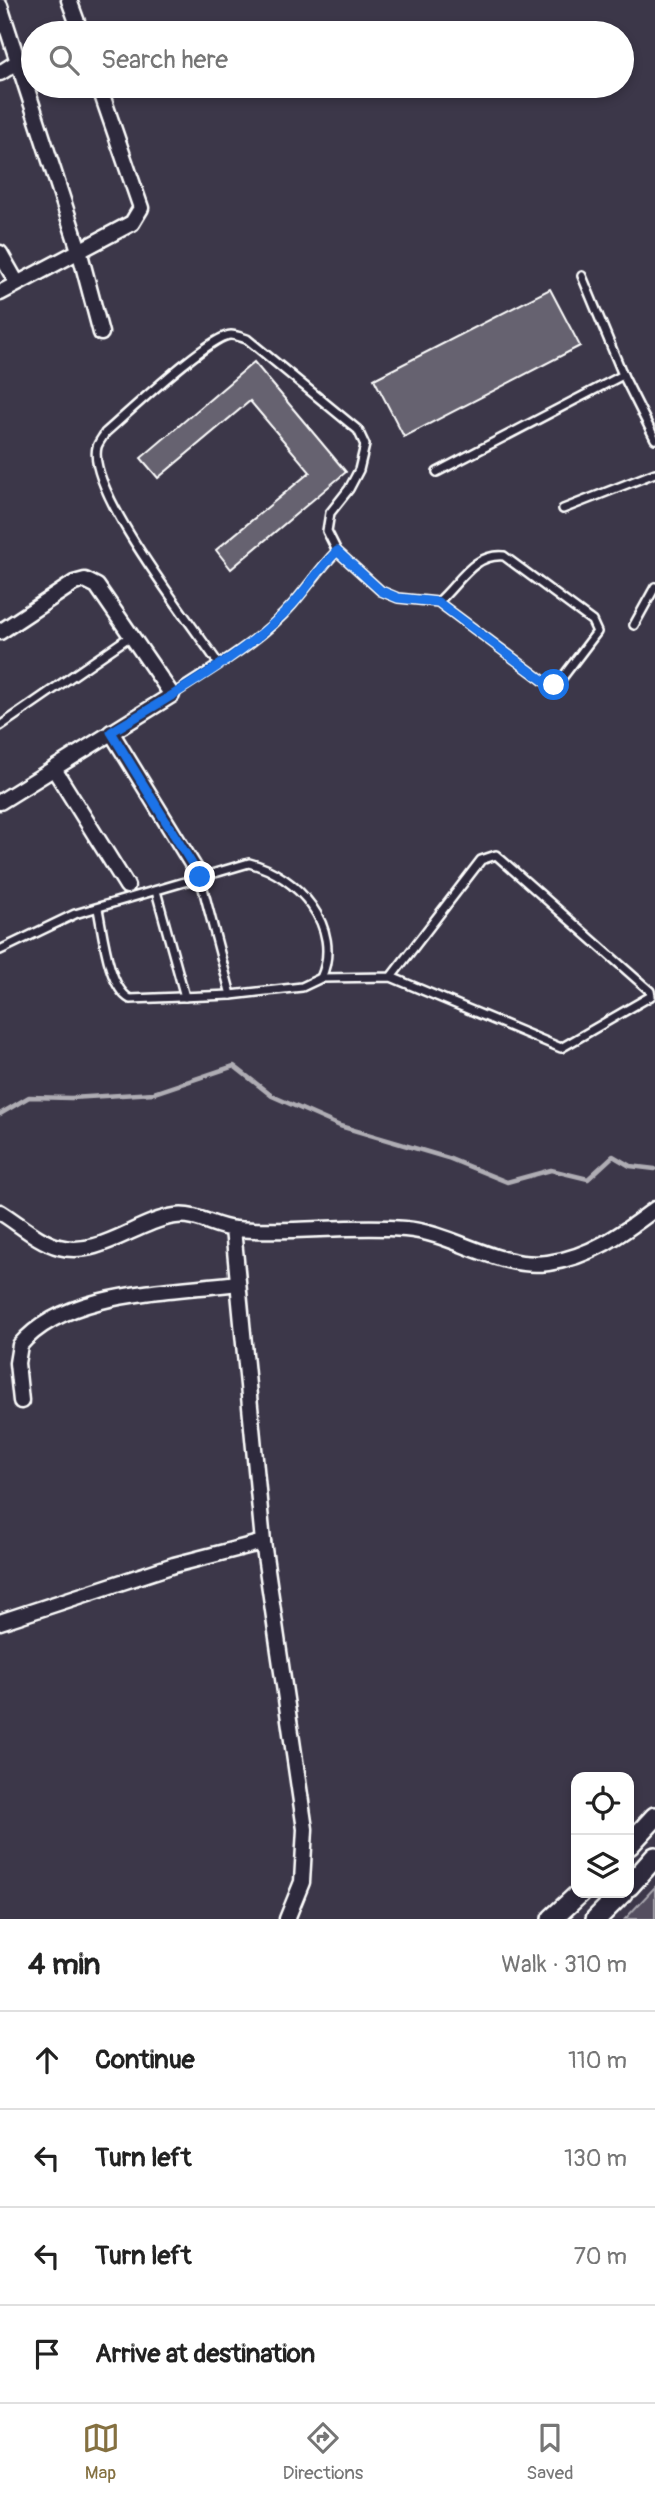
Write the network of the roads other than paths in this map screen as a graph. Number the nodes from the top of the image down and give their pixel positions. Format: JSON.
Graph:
{"nodes":[{"id":1,"x":69,"y":0,"type":"edge"},
{"id":2,"x":0,"y":6,"type":"edge"},
{"id":3,"x":76,"y":21,"type":"edge"},
{"id":4,"x":21,"y":50,"type":"edge"},
{"id":5,"x":21,"y":62,"type":"edge"},
{"id":6,"x":0,"y":73,"type":"edge"},
{"id":7,"x":37,"y":98,"type":"edge"},
{"id":8,"x":103,"y":98,"type":"edge"},
{"id":9,"x":79,"y":250,"type":"junction"},
{"id":10,"x":0,"y":253,"type":"edge"},
{"id":11,"x":582,"y":276,"type":"dead end"},
{"id":12,"x":17,"y":283,"type":"junction"},
{"id":13,"x":0,"y":293,"type":"edge"},
{"id":14,"x":101,"y":333,"type":"dead end"},
{"id":15,"x":623,"y":375,"type":"junction"},
{"id":16,"x":655,"y":439,"type":"edge"},
{"id":17,"x":437,"y":472,"type":"dead end"},
{"id":18,"x":655,"y":473,"type":"edge"},
{"id":19,"x":563,"y":509,"type":"dead end"},
{"id":20,"x":337,"y":551,"type":"junction"},
{"id":21,"x":655,"y":587,"type":"edge"},
{"id":22,"x":438,"y":602,"type":"junction"},
{"id":23,"x":634,"y":625,"type":"dead end"},
{"id":24,"x":0,"y":632,"type":"edge"},
{"id":25,"x":132,"y":635,"type":"junction"},
{"id":26,"x":218,"y":663,"type":"junction"},
{"id":27,"x":172,"y":695,"type":"junction"},
{"id":28,"x":0,"y":726,"type":"edge"},
{"id":29,"x":111,"y":732,"type":"junction"},
{"id":30,"x":54,"y":769,"type":"junction"},
{"id":31,"x":0,"y":802,"type":"edge"},
{"id":32,"x":200,"y":877,"type":"junction"},
{"id":33,"x":127,"y":886,"type":"dead end"},
{"id":34,"x":156,"y":891,"type":"junction"},
{"id":35,"x":98,"y":909,"type":"junction"},
{"id":36,"x":0,"y":950,"type":"edge"},
{"id":37,"x":391,"y":977,"type":"junction"},
{"id":38,"x":321,"y":978,"type":"junction"},
{"id":39,"x":231,"y":995,"type":"junction"},
{"id":40,"x":185,"y":997,"type":"junction"},
{"id":41,"x":655,"y":1209,"type":"edge"},
{"id":42,"x":0,"y":1212,"type":"edge"},
{"id":43,"x":233,"y":1229,"type":"junction"},
{"id":44,"x":237,"y":1283,"type":"junction"},
{"id":45,"x":21,"y":1401,"type":"dead end"},
{"id":46,"x":263,"y":1542,"type":"junction"},
{"id":47,"x":0,"y":1622,"type":"edge"},
{"id":48,"x":655,"y":1817,"type":"edge"},
{"id":49,"x":634,"y":1840,"type":"edge"},
{"id":50,"x":655,"y":1857,"type":"edge"},
{"id":51,"x":634,"y":1880,"type":"edge"},
{"id":52,"x":575,"y":1898,"type":"edge"},
{"id":53,"x":617,"y":1898,"type":"edge"},
{"id":54,"x":287,"y":1919,"type":"edge"},
{"id":55,"x":552,"y":1919,"type":"edge"},
{"id":56,"x":596,"y":1919,"type":"edge"}],
"edges":[{"from":1,"to":3,"type":"street"},
{"from":2,"to":4,"type":"street"},
{"from":5,"to":6,"type":"street"},
{"from":7,"to":9,"type":"street"},
{"from":8,"to":9,"type":"street"},
{"from":9,"to":12,"type":"street"},
{"from":9,"to":14,"type":"street"},
{"from":10,"to":12,"type":"street"},
{"from":11,"to":15,"type":"lane"},
{"from":12,"to":13,"type":"street"},
{"from":15,"to":16,"type":"lane"},
{"from":15,"to":17,"type":"lane"},
{"from":18,"to":19,"type":"lane"},
{"from":20,"to":22,"type":"lane"},
{"from":20,"to":26,"type":"lane"},
{"from":20,"to":26,"type":"lane"},
{"from":21,"to":23,"type":"lane"},
{"from":22,"to":22,"type":"lane"},
{"from":24,"to":25,"type":"street"},
{"from":25,"to":27,"type":"street"},
{"from":25,"to":28,"type":"lane"},
{"from":26,"to":27,"type":"lane"},
{"from":27,"to":29,"type":"street"},
{"from":29,"to":30,"type":"street"},
{"from":29,"to":32,"type":"street"},
{"from":30,"to":31,"type":"street"},
{"from":30,"to":33,"type":"street"},
{"from":32,"to":34,"type":"lane"},
{"from":32,"to":38,"type":"lane"},
{"from":32,"to":39,"type":"lane"},
{"from":34,"to":35,"type":"lane"},
{"from":34,"to":40,"type":"lane"},
{"from":35,"to":36,"type":"lane"},
{"from":35,"to":40,"type":"lane"},
{"from":37,"to":37,"type":"lane"},
{"from":37,"to":38,"type":"lane"},
{"from":38,"to":39,"type":"lane"},
{"from":39,"to":40,"type":"lane"},
{"from":41,"to":43,"type":"street"},
{"from":42,"to":43,"type":"street"},
{"from":43,"to":44,"type":"street"},
{"from":44,"to":45,"type":"street"},
{"from":44,"to":46,"type":"street"},
{"from":46,"to":47,"type":"street"},
{"from":46,"to":54,"type":"street"},
{"from":48,"to":49,"type":"main road"},
{"from":50,"to":51,"type":"main road"},
{"from":52,"to":55,"type":"main road"},
{"from":53,"to":56,"type":"main road"}]}
